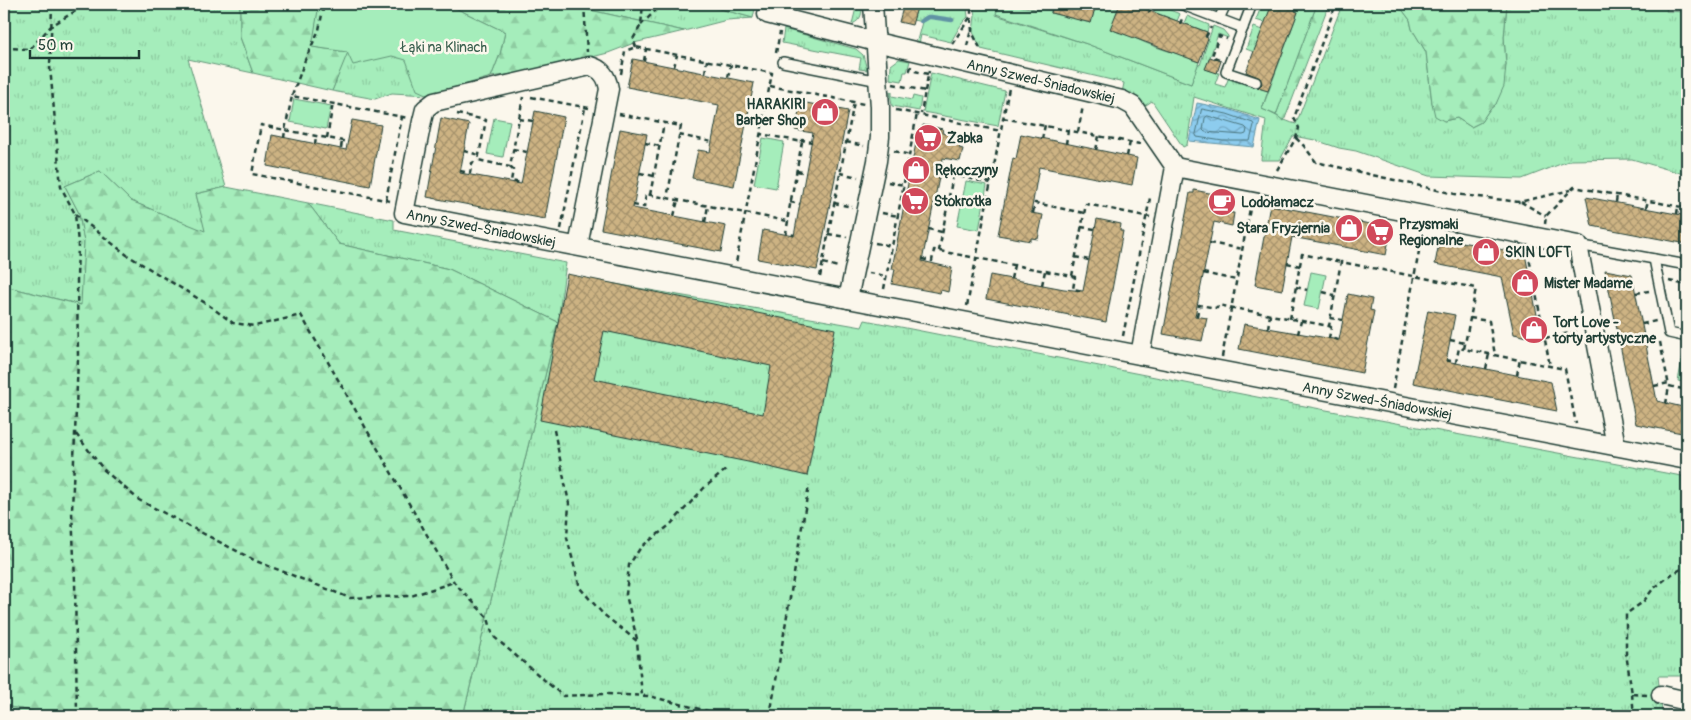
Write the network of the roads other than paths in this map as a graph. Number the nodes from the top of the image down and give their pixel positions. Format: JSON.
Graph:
{"nodes":[{"id":1,"x":874,"y":4,"type":"edge"},
{"id":2,"x":1226,"y":4,"type":"edge"},
{"id":3,"x":1252,"y":4,"type":"edge"},
{"id":4,"x":1177,"y":7,"type":"edge"},
{"id":5,"x":775,"y":16,"type":"road end"},
{"id":6,"x":1218,"y":23,"type":"junction"},
{"id":7,"x":1243,"y":28,"type":"junction"},
{"id":8,"x":876,"y":42,"type":"junction"},
{"id":9,"x":783,"y":62,"type":"dead end"},
{"id":10,"x":879,"y":81,"type":"junction"},
{"id":11,"x":1256,"y":82,"type":"dead end"},
{"id":12,"x":1176,"y":167,"type":"junction"},
{"id":13,"x":1578,"y":244,"type":"junction"},
{"id":14,"x":578,"y":246,"type":"junction"},
{"id":15,"x":1654,"y":259,"type":"junction"},
{"id":16,"x":1687,"y":265,"type":"edge"},
{"id":17,"x":848,"y":299,"type":"junction"},
{"id":18,"x":1687,"y":337,"type":"edge"},
{"id":19,"x":1140,"y":355,"type":"junction"},
{"id":20,"x":1616,"y":446,"type":"junction"},
{"id":21,"x":1687,"y":460,"type":"edge"},
{"id":22,"x":1661,"y":695,"type":"road end"},
{"id":23,"x":1687,"y":701,"type":"edge"}],
"edges":[{"from":1,"to":8,"type":"street"},
{"from":2,"to":6,"type":"lane"},
{"from":3,"to":7,"type":"lane"},
{"from":4,"to":6,"type":"lane"},
{"from":5,"to":8,"type":"street","name":"Anny Szwed-Śniadowskiej"},
{"from":6,"to":7,"type":"lane"},
{"from":7,"to":11,"type":"lane"},
{"from":8,"to":10,"type":"street"},
{"from":8,"to":12,"type":"street","name":"Anny Szwed-Śniadowskiej"},
{"from":9,"to":10,"type":"lane"},
{"from":10,"to":17,"type":"street"},
{"from":12,"to":13,"type":"street"},
{"from":12,"to":19,"type":"street"},
{"from":13,"to":15,"type":"lane"},
{"from":13,"to":20,"type":"street"},
{"from":14,"to":14,"type":"street","name":"Anny Szwed-Śniadowskiej"},
{"from":14,"to":17,"type":"street","name":"Anny Szwed-Śniadowskiej"},
{"from":15,"to":16,"type":"lane"},
{"from":15,"to":18,"type":"lane"},
{"from":17,"to":19,"type":"street","name":"Anny Szwed-Śniadowskiej"},
{"from":19,"to":20,"type":"street","name":"Anny Szwed-Śniadowskiej"},
{"from":20,"to":21,"type":"street","name":"Anny Szwed-Śniadowskiej"},
{"from":22,"to":23,"type":"street"}]}
